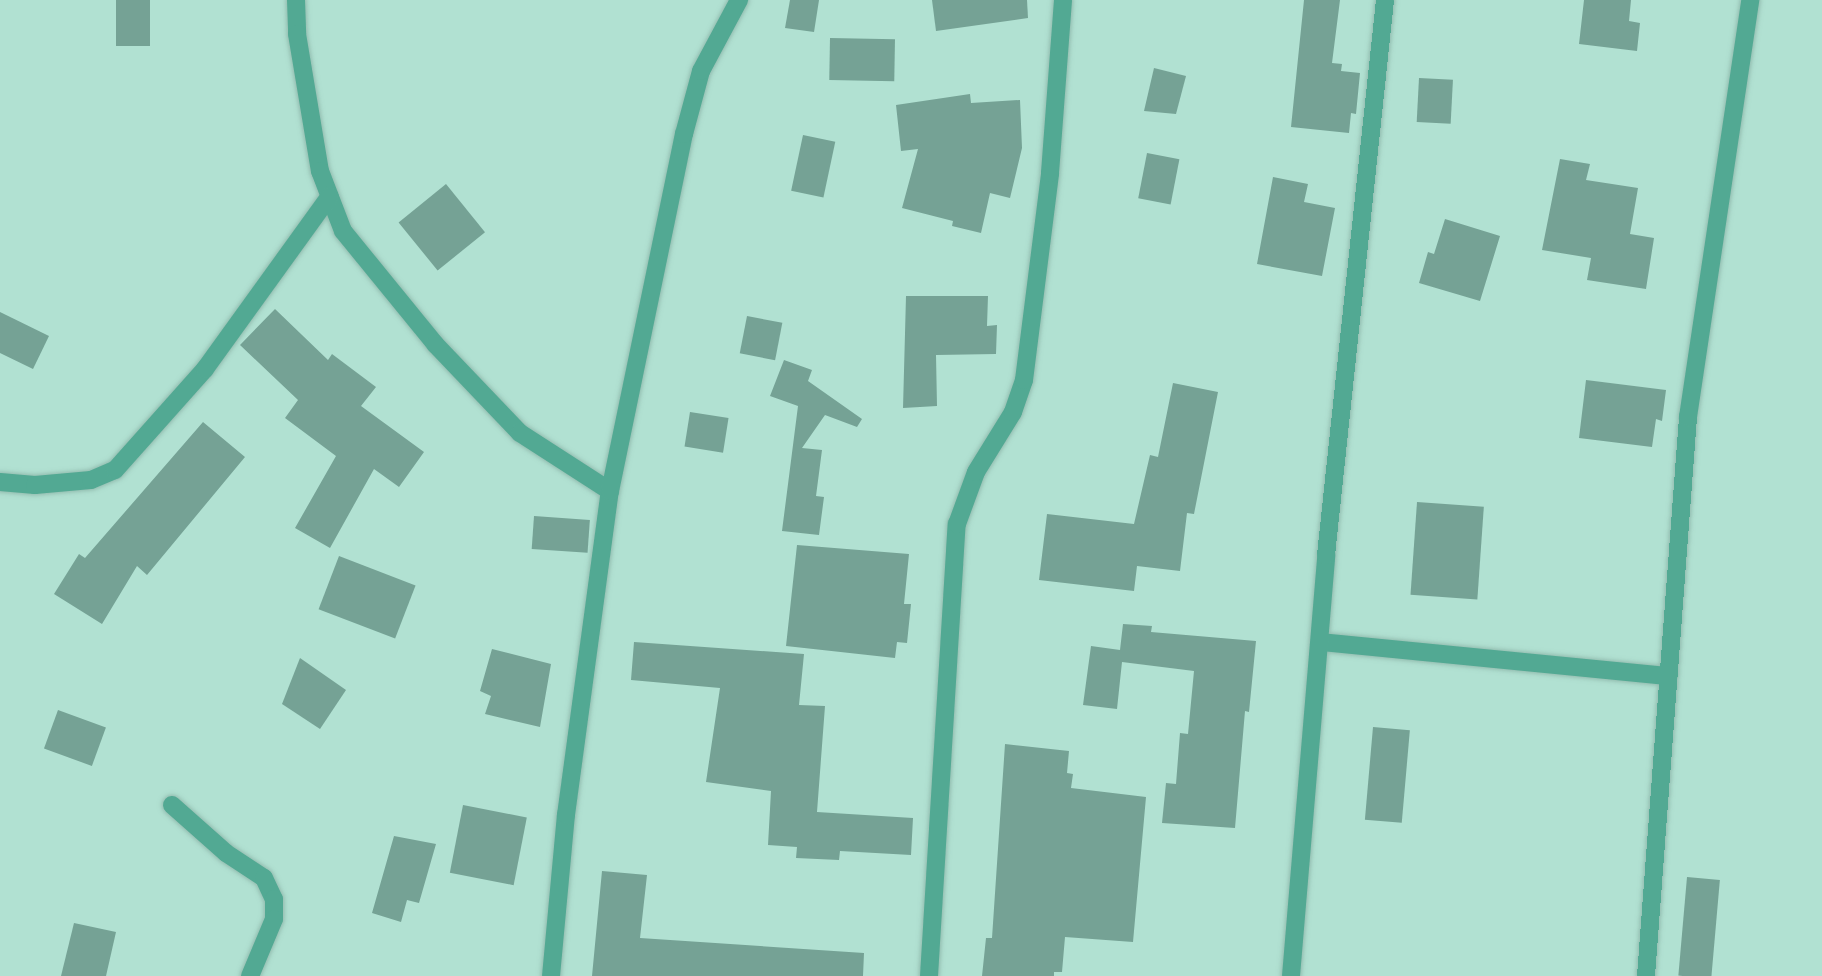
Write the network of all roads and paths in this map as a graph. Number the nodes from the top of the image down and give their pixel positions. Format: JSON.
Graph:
{"nodes":[{"id":1,"x":296,"y":0,"type":"edge"},
{"id":2,"x":739,"y":0,"type":"edge"},
{"id":3,"x":1062,"y":0,"type":"edge"},
{"id":4,"x":1385,"y":0,"type":"edge"},
{"id":5,"x":1750,"y":0,"type":"edge"},
{"id":6,"x":330,"y":196,"type":"junction"},
{"id":7,"x":0,"y":482,"type":"edge"},
{"id":8,"x":610,"y":491,"type":"junction"},
{"id":9,"x":1321,"y":642,"type":"junction"},
{"id":10,"x":1668,"y":676,"type":"junction"},
{"id":11,"x":172,"y":805,"type":"dead end"},
{"id":12,"x":250,"y":976,"type":"edge"},
{"id":13,"x":551,"y":976,"type":"edge"},
{"id":14,"x":929,"y":976,"type":"edge"},
{"id":15,"x":1291,"y":976,"type":"edge"},
{"id":16,"x":1646,"y":976,"type":"edge"}],
"edges":[{"from":1,"to":6,"type":"street"},
{"from":2,"to":8,"type":"street"},
{"from":3,"to":14,"type":"street"},
{"from":4,"to":9,"type":"street"},
{"from":5,"to":10,"type":"street"},
{"from":6,"to":7,"type":"street"},
{"from":6,"to":8,"type":"street"},
{"from":8,"to":13,"type":"street"},
{"from":9,"to":10,"type":"street"},
{"from":9,"to":15,"type":"street"},
{"from":10,"to":16,"type":"street"},
{"from":11,"to":12,"type":"street"}]}
